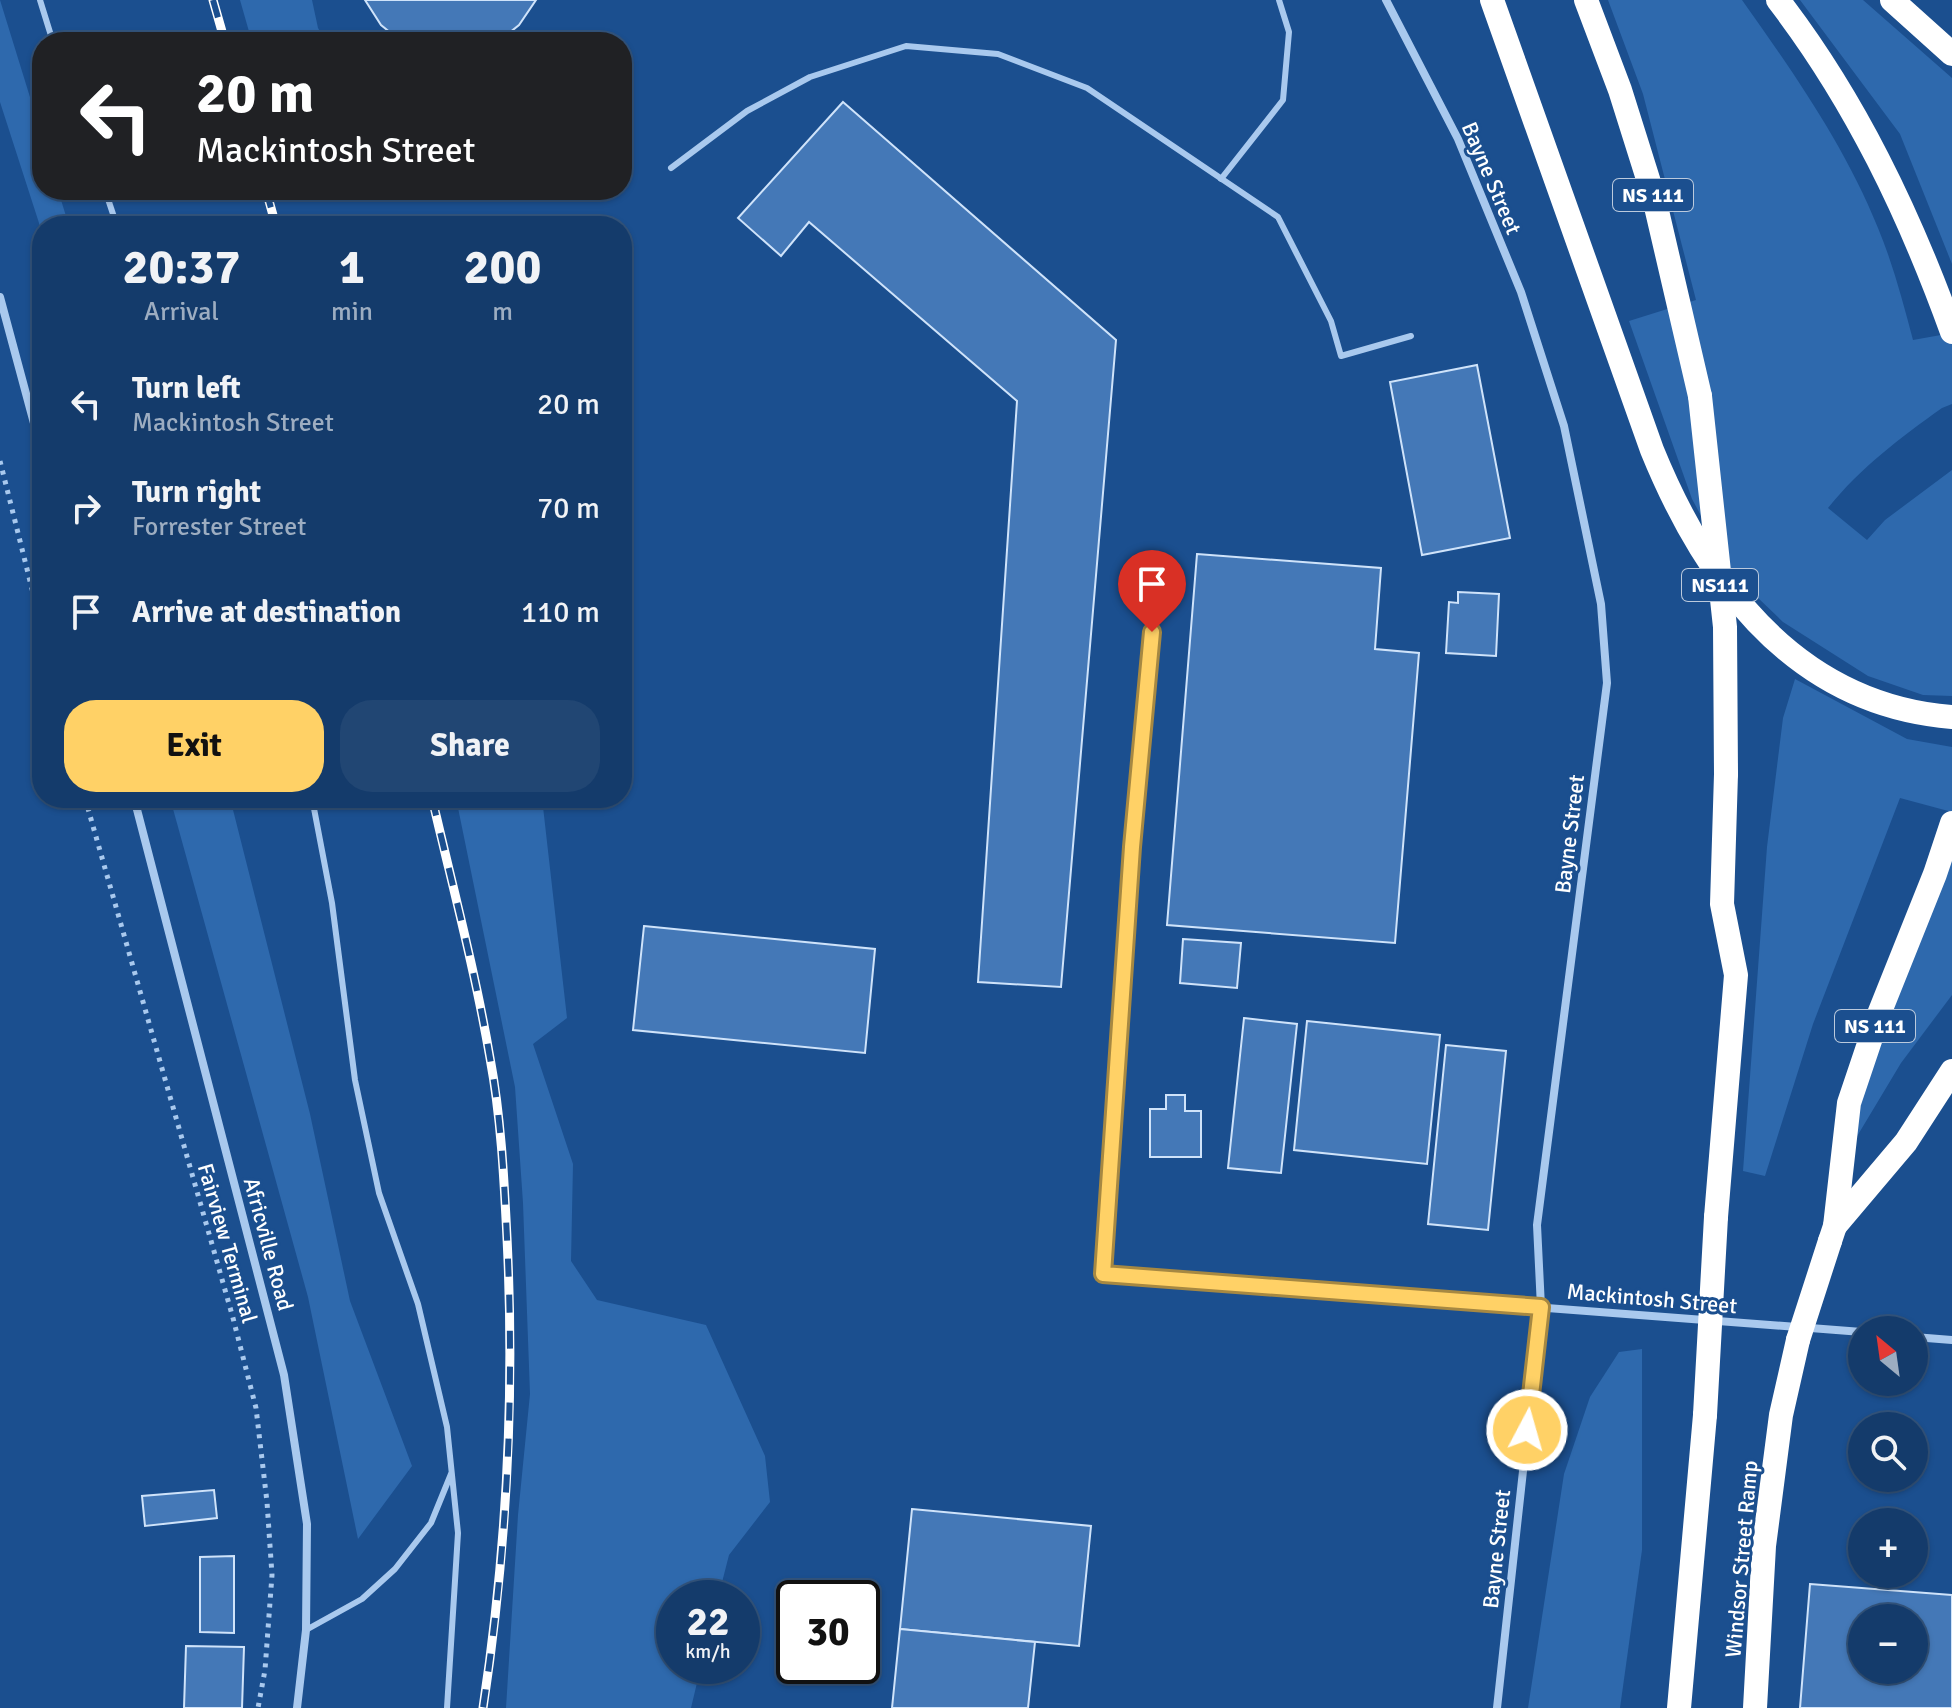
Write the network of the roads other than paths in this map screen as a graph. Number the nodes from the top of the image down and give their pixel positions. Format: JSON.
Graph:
{"nodes":[{"id":1,"x":40,"y":0,"type":"edge"},
{"id":2,"x":1279,"y":0,"type":"edge"},
{"id":3,"x":1386,"y":0,"type":"edge"},
{"id":4,"x":1492,"y":0,"type":"edge"},
{"id":5,"x":1586,"y":0,"type":"edge"},
{"id":6,"x":1778,"y":0,"type":"edge"},
{"id":7,"x":1892,"y":0,"type":"edge"},
{"id":8,"x":50,"y":32,"type":"edge"},
{"id":9,"x":1952,"y":54,"type":"edge"},
{"id":10,"x":671,"y":168,"type":"dead end"},
{"id":11,"x":1221,"y":179,"type":"junction"},
{"id":12,"x":0,"y":297,"type":"edge"},
{"id":13,"x":1952,"y":332,"type":"edge"},
{"id":14,"x":1411,"y":336,"type":"dead end"},
{"id":15,"x":1700,"y":396,"type":"joint"},
{"id":16,"x":32,"y":416,"type":"edge"},
{"id":17,"x":1152,"y":632,"type":"dead end"},
{"id":18,"x":1952,"y":717,"type":"edge"},
{"id":19,"x":137,"y":808,"type":"edge"},
{"id":20,"x":314,"y":808,"type":"edge"},
{"id":21,"x":1951,"y":828,"type":"edge"},
{"id":22,"x":1952,"y":1071,"type":"edge"},
{"id":23,"x":1832,"y":1234,"type":"junction"},
{"id":24,"x":1541,"y":1307,"type":"junction"},
{"id":25,"x":1848,"y":1331,"type":"edge"},
{"id":26,"x":1928,"y":1338,"type":"edge"},
{"id":27,"x":1952,"y":1340,"type":"edge"},
{"id":28,"x":452,"y":1471,"type":"junction"},
{"id":29,"x":306,"y":1630,"type":"junction"},
{"id":30,"x":297,"y":1708,"type":"edge"},
{"id":31,"x":447,"y":1708,"type":"edge"},
{"id":32,"x":1497,"y":1708,"type":"edge"},
{"id":33,"x":1679,"y":1708,"type":"edge"},
{"id":34,"x":1755,"y":1708,"type":"edge"}],
"edges":[{"from":1,"to":8,"type":"lane"},
{"from":2,"to":11,"type":"lane"},
{"from":3,"to":24,"type":"street","name":"Bayne Street"},
{"from":4,"to":18,"type":"highway"},
{"from":5,"to":15,"type":"highway","number":"NS 111"},
{"from":6,"to":13,"type":"highway"},
{"from":7,"to":9,"type":"highway"},
{"from":10,"to":11,"type":"lane"},
{"from":11,"to":14,"type":"lane"},
{"from":12,"to":16,"type":"street"},
{"from":15,"to":33,"type":"highway","number":"NS111","bridge":true},
{"from":17,"to":24,"type":"street","name":"Mackintosh Street"},
{"from":19,"to":29,"type":"street","name":"Africville Road"},
{"from":20,"to":28,"type":"lane"},
{"from":21,"to":23,"type":"highway","number":"NS 111"},
{"from":22,"to":23,"type":"highway"},
{"from":23,"to":34,"type":"highway","name":"Windsor Street Ramp","number":"NS 111","bridge":true},
{"from":24,"to":25,"type":"street","name":"Mackintosh Street"},
{"from":24,"to":32,"type":"street","name":"Bayne Street"},
{"from":26,"to":27,"type":"street"},
{"from":28,"to":29,"type":"lane"},
{"from":28,"to":31,"type":"lane"},
{"from":29,"to":30,"type":"street","name":"Africville Road"}]}
